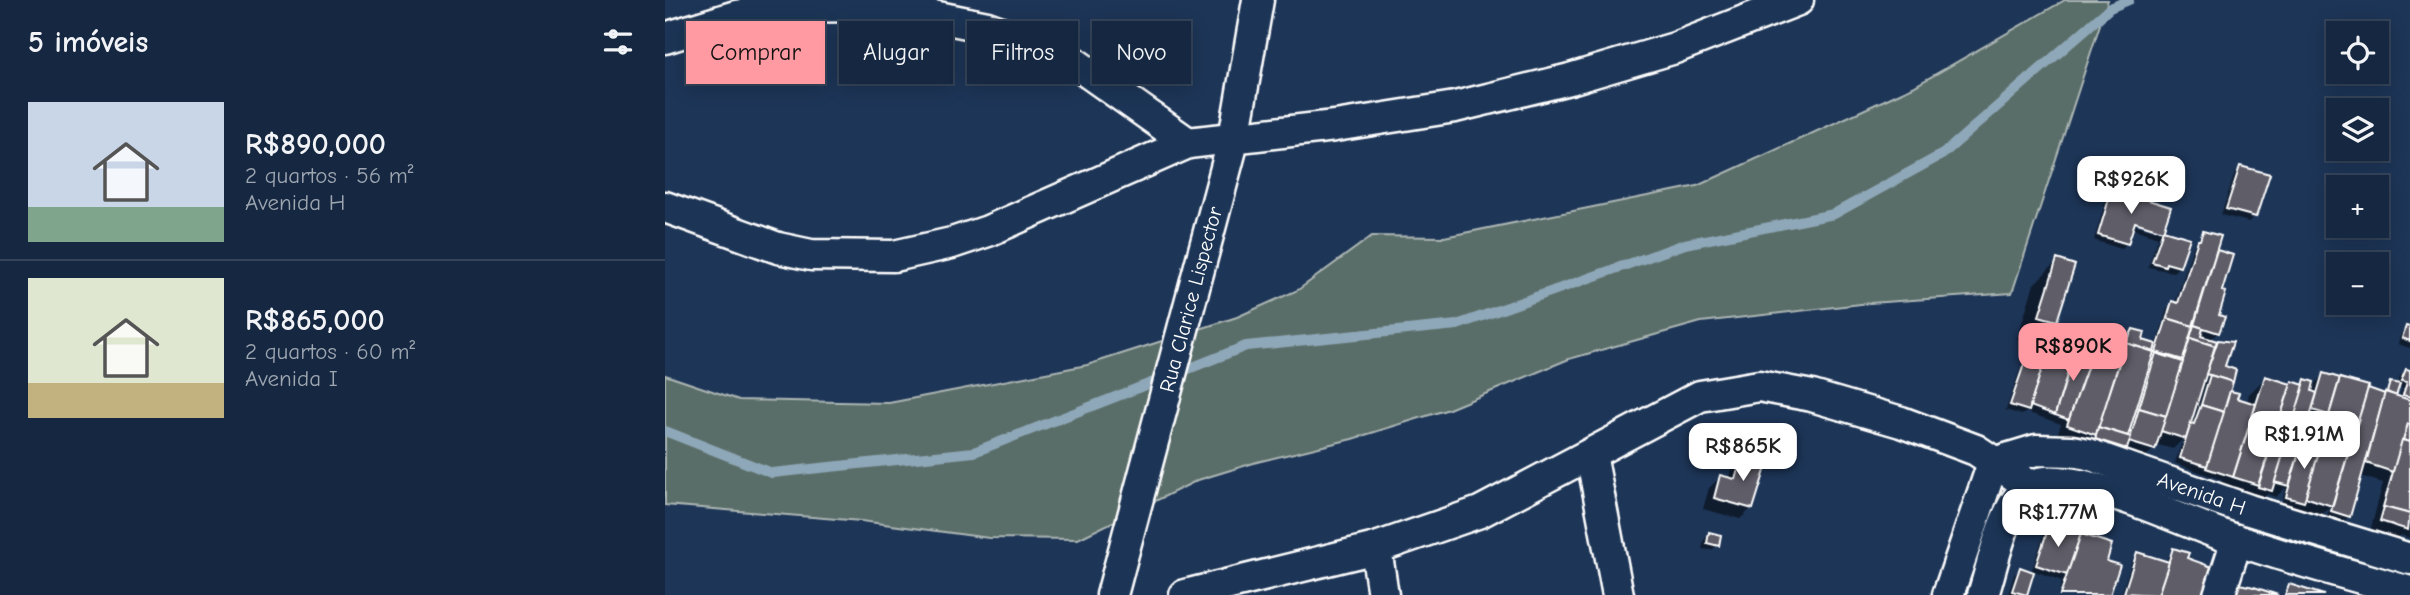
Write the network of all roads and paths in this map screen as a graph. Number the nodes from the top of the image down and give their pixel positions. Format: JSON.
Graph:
{"nodes":[{"id":1,"x":1258,"y":0,"type":"edge"},
{"id":2,"x":1798,"y":0,"type":"edge"},
{"id":3,"x":665,"y":38,"type":"edge"},
{"id":4,"x":1234,"y":138,"type":"junction"},
{"id":5,"x":1188,"y":143,"type":"junction"},
{"id":6,"x":665,"y":207,"type":"edge"},
{"id":7,"x":1591,"y":454,"type":"junction"},
{"id":8,"x":1993,"y":463,"type":"junction"},
{"id":9,"x":2024,"y":492,"type":"junction"},
{"id":10,"x":2237,"y":540,"type":"junction"},
{"id":11,"x":1376,"y":548,"type":"junction"},
{"id":12,"x":2410,"y":559,"type":"edge"},
{"id":13,"x":2410,"y":592,"type":"edge"},
{"id":14,"x":1112,"y":595,"type":"edge"},
{"id":15,"x":1185,"y":595,"type":"edge"},
{"id":16,"x":1383,"y":595,"type":"edge"},
{"id":17,"x":1618,"y":595,"type":"edge"},
{"id":18,"x":1948,"y":595,"type":"edge"},
{"id":19,"x":1983,"y":595,"type":"edge"},
{"id":20,"x":2219,"y":595,"type":"edge"}],
"edges":[{"from":1,"to":4,"type":"street","name":"Rua Clarice Lispector"},
{"from":2,"to":4,"type":"street"},
{"from":3,"to":5,"type":"street"},
{"from":4,"to":5,"type":"street"},
{"from":4,"to":14,"type":"street","name":"Rua Clarice Lispector"},
{"from":5,"to":6,"type":"street"},
{"from":7,"to":8,"type":"street"},
{"from":7,"to":11,"type":"street"},
{"from":7,"to":17,"type":"street"},
{"from":8,"to":9,"type":"street"},
{"from":8,"to":12,"type":"street","name":"Avenida H"},
{"from":8,"to":18,"type":"street"},
{"from":9,"to":10,"type":"street","name":"Avenida H"},
{"from":9,"to":19,"type":"street"},
{"from":10,"to":13,"type":"street","name":"Avenida H"},
{"from":10,"to":20,"type":"street"},
{"from":11,"to":15,"type":"street"},
{"from":11,"to":16,"type":"street"}]}
